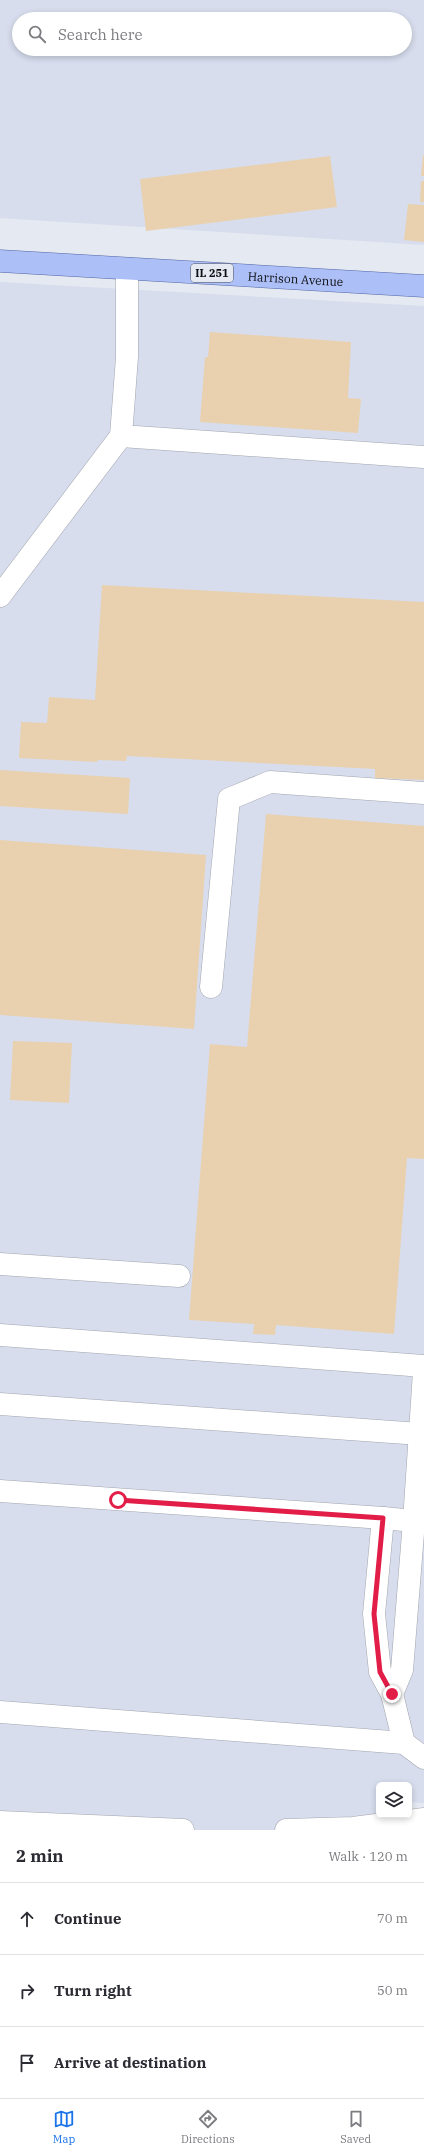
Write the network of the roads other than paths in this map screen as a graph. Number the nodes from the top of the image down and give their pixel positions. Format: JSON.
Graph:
{"nodes":[{"id":1,"x":0,"y":261,"type":"edge"},
{"id":2,"x":128,"y":269,"type":"junction"},
{"id":3,"x":424,"y":286,"type":"edge"},
{"id":4,"x":121,"y":436,"type":"junction"},
{"id":5,"x":424,"y":457,"type":"edge"},
{"id":6,"x":0,"y":596,"type":"edge"},
{"id":7,"x":424,"y":793,"type":"edge"},
{"id":8,"x":211,"y":986,"type":"dead end"},
{"id":9,"x":0,"y":1264,"type":"edge"},
{"id":10,"x":179,"y":1276,"type":"dead end"},
{"id":11,"x":0,"y":1335,"type":"edge"},
{"id":12,"x":424,"y":1366,"type":"edge"},
{"id":13,"x":424,"y":1372,"type":"edge"},
{"id":14,"x":0,"y":1404,"type":"edge"},
{"id":15,"x":420,"y":1434,"type":"junction"},
{"id":16,"x":0,"y":1491,"type":"edge"},
{"id":17,"x":383,"y":1518,"type":"junction"},
{"id":18,"x":414,"y":1521,"type":"junction"},
{"id":19,"x":392,"y":1694,"type":"junction"},
{"id":20,"x":0,"y":1712,"type":"edge"},
{"id":21,"x":404,"y":1743,"type":"junction"},
{"id":22,"x":424,"y":1758,"type":"edge"},
{"id":23,"x":420,"y":1819,"type":"edge"},
{"id":24,"x":0,"y":1822,"type":"edge"},
{"id":25,"x":183,"y":1830,"type":"edge"},
{"id":26,"x":286,"y":1830,"type":"edge"}],
"edges":[{"from":1,"to":2,"type":"main road","name":"Harrison Avenue","number":"IL 251"},
{"from":2,"to":3,"type":"main road","name":"Harrison Avenue","number":"IL 251"},
{"from":2,"to":4,"type":"lane"},
{"from":4,"to":5,"type":"lane"},
{"from":4,"to":6,"type":"lane"},
{"from":7,"to":8,"type":"lane"},
{"from":9,"to":10,"type":"lane"},
{"from":11,"to":12,"type":"lane"},
{"from":13,"to":15,"type":"lane"},
{"from":14,"to":15,"type":"lane"},
{"from":15,"to":18,"type":"lane"},
{"from":16,"to":17,"type":"lane"},
{"from":17,"to":18,"type":"lane"},
{"from":17,"to":19,"type":"lane"},
{"from":18,"to":19,"type":"lane"},
{"from":19,"to":21,"type":"lane"},
{"from":20,"to":21,"type":"lane"},
{"from":21,"to":22,"type":"lane"},
{"from":23,"to":26,"type":"lane"},
{"from":24,"to":25,"type":"lane"}]}
